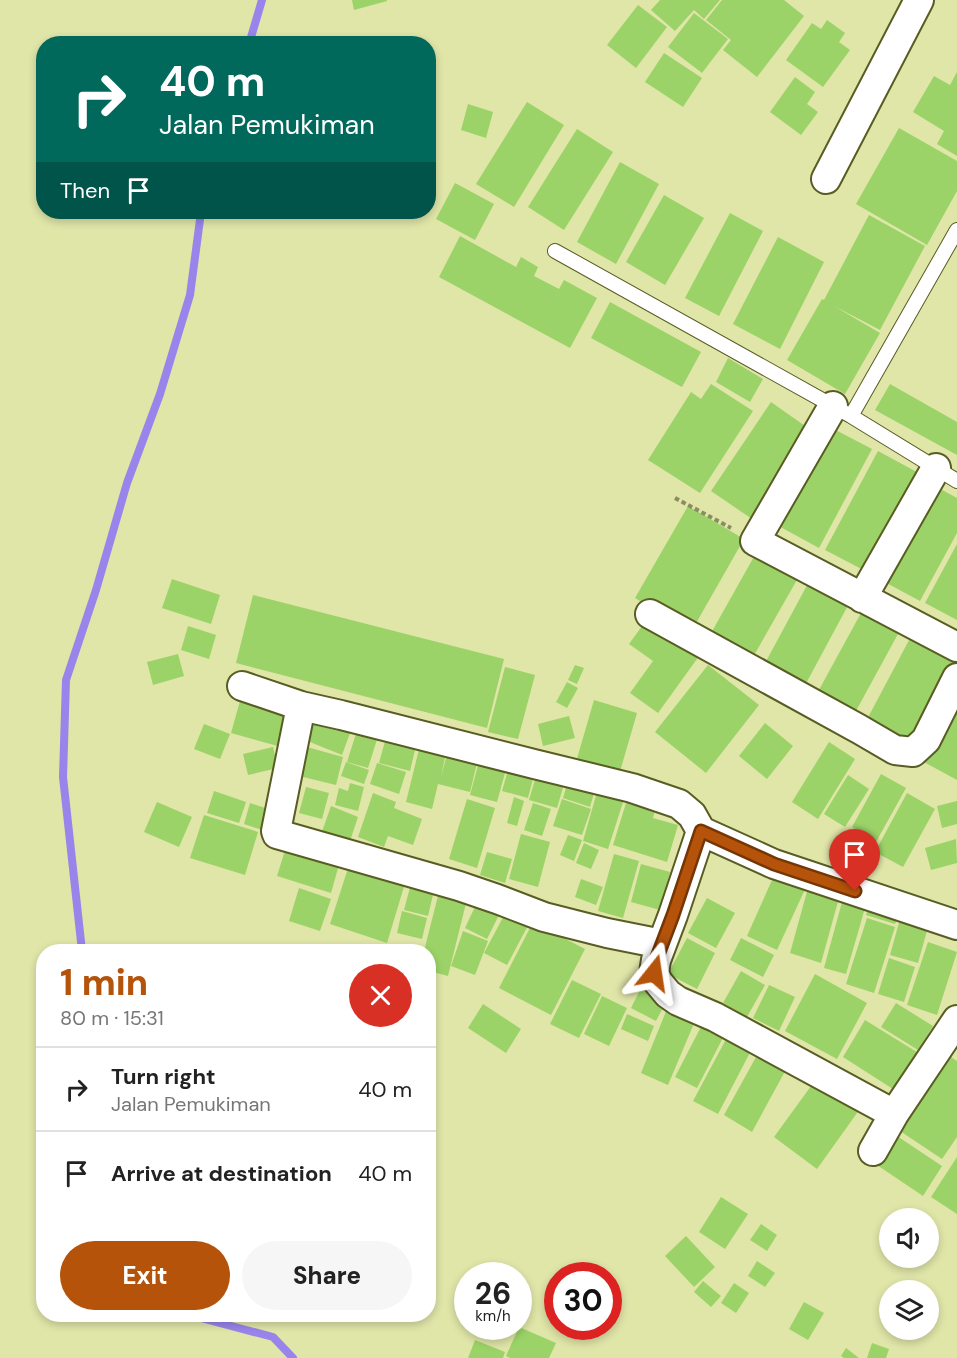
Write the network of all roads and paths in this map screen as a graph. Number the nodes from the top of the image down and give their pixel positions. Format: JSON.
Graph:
{"nodes":[{"id":1,"x":919,"y":0,"type":"edge"},
{"id":2,"x":826,"y":179,"type":"dead end"},
{"id":3,"x":957,"y":230,"type":"edge"},
{"id":4,"x":555,"y":250,"type":"dead end"},
{"id":5,"x":842,"y":411,"type":"junction"},
{"id":6,"x":947,"y":475,"type":"edge"},
{"id":7,"x":675,"y":498,"type":"dead end"},
{"id":8,"x":755,"y":541,"type":"junction"},
{"id":9,"x":862,"y":598,"type":"junction"},
{"id":10,"x":650,"y":614,"type":"dead end"},
{"id":11,"x":957,"y":647,"type":"edge"},
{"id":12,"x":957,"y":678,"type":"edge"},
{"id":13,"x":242,"y":686,"type":"dead end"},
{"id":14,"x":301,"y":706,"type":"junction"},
{"id":15,"x":701,"y":831,"type":"junction"},
{"id":16,"x":957,"y":925,"type":"edge"},
{"id":17,"x":662,"y":944,"type":"junction"},
{"id":18,"x":957,"y":1020,"type":"edge"},
{"id":19,"x":894,"y":1114,"type":"junction"},
{"id":20,"x":873,"y":1151,"type":"dead end"}],
"edges":[{"from":1,"to":2,"type":"street"},
{"from":3,"to":5,"type":"lane"},
{"from":4,"to":5,"type":"lane"},
{"from":5,"to":6,"type":"lane"},
{"from":5,"to":8,"type":"street"},
{"from":6,"to":9,"type":"street"},
{"from":7,"to":8,"type":"path"},
{"from":8,"to":9,"type":"street"},
{"from":9,"to":11,"type":"street"},
{"from":10,"to":12,"type":"street"},
{"from":13,"to":14,"type":"street"},
{"from":14,"to":15,"type":"street"},
{"from":14,"to":17,"type":"street"},
{"from":15,"to":16,"type":"street"},
{"from":15,"to":17,"type":"street"},
{"from":17,"to":19,"type":"street"},
{"from":18,"to":19,"type":"street"},
{"from":19,"to":20,"type":"street"}]}
